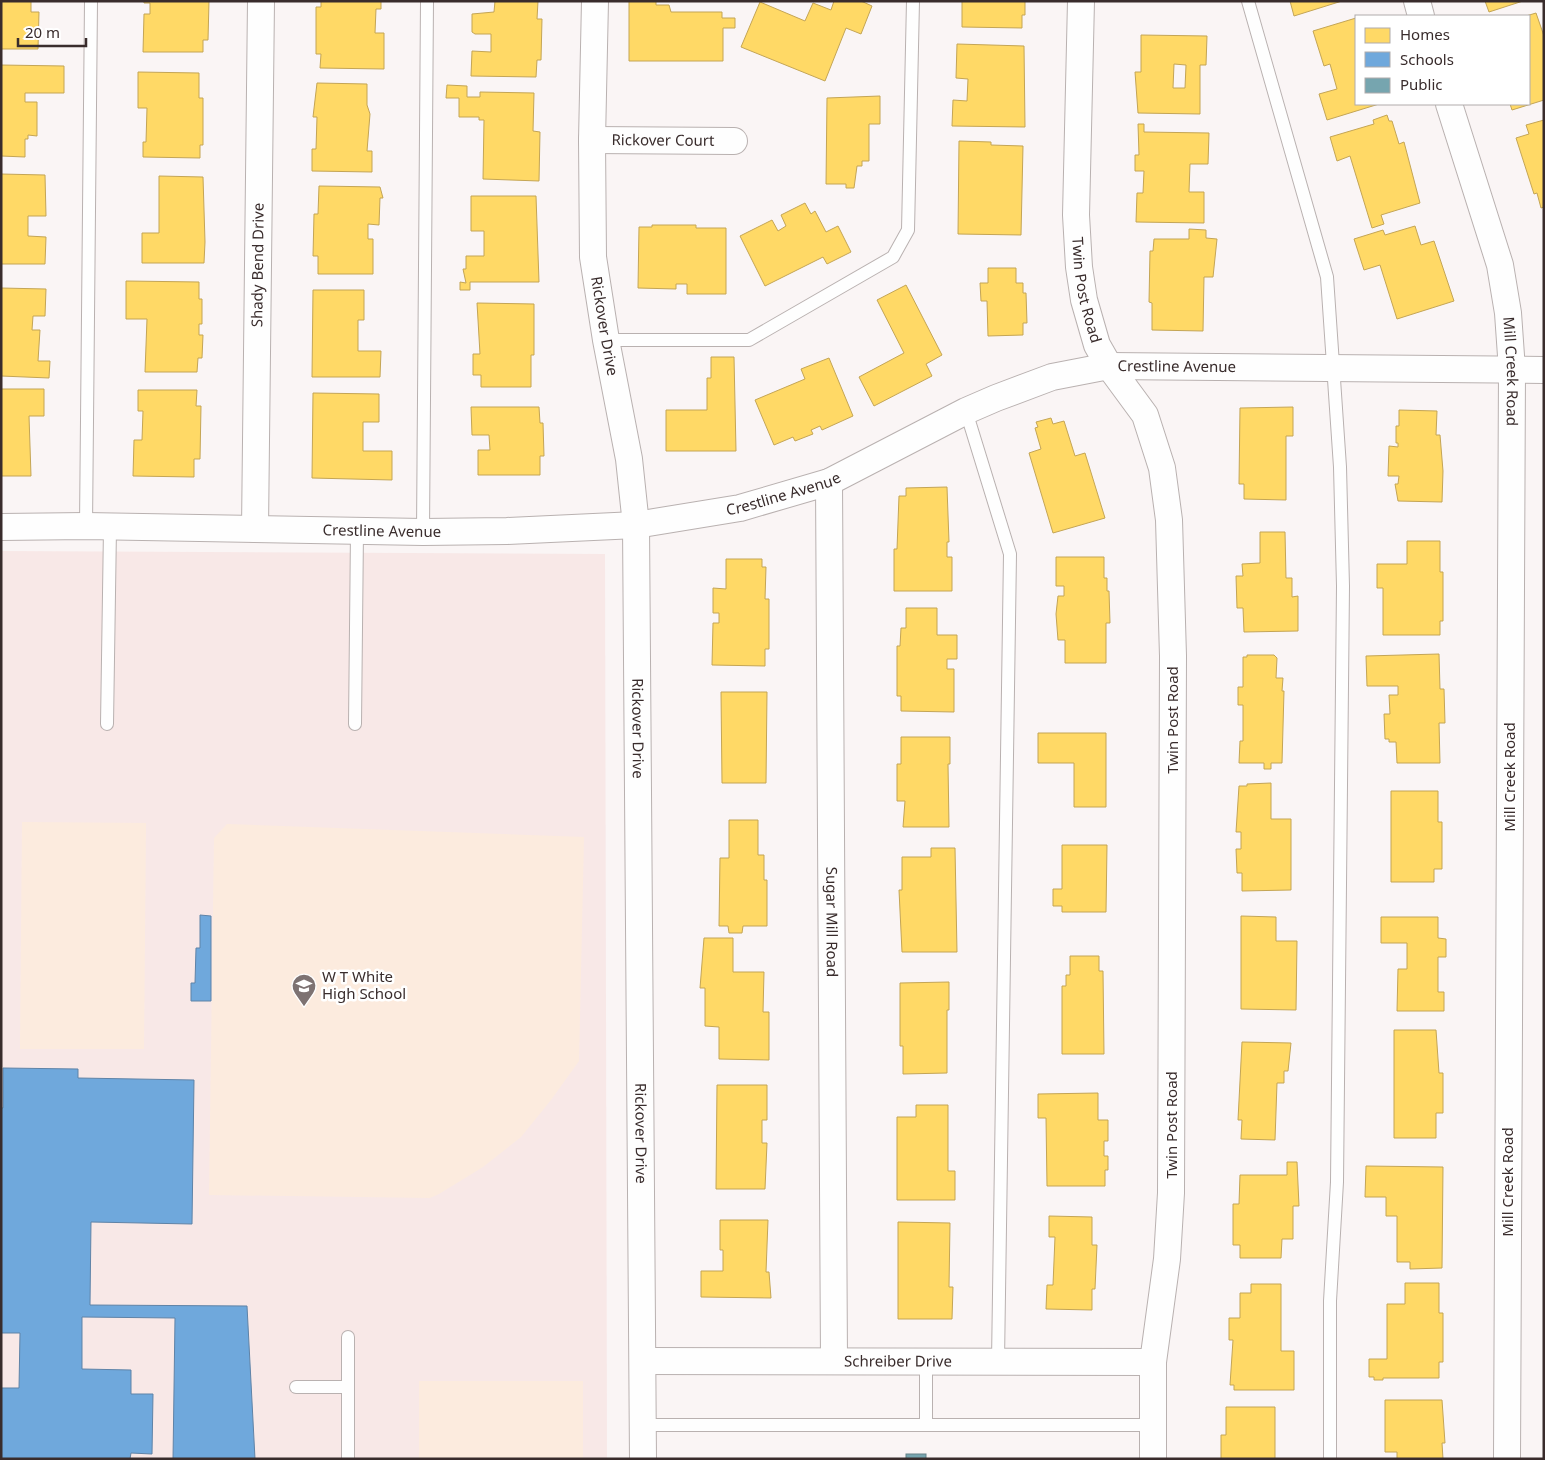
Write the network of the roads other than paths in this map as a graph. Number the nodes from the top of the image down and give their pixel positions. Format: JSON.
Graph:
{"nodes":[{"id":1,"x":91,"y":1,"type":"edge"},
{"id":2,"x":260,"y":1,"type":"edge"},
{"id":3,"x":427,"y":1,"type":"edge"},
{"id":4,"x":595,"y":1,"type":"edge"},
{"id":5,"x":914,"y":1,"type":"edge"},
{"id":6,"x":1080,"y":1,"type":"edge"},
{"id":7,"x":1248,"y":1,"type":"edge"},
{"id":8,"x":1417,"y":1,"type":"edge"},
{"id":9,"x":1421,"y":15,"type":"edge"},
{"id":10,"x":1449,"y":105,"type":"edge"},
{"id":11,"x":592,"y":140,"type":"junction"},
{"id":12,"x":734,"y":141,"type":"dead end"},
{"id":13,"x":606,"y":340,"type":"junction"},
{"id":14,"x":1109,"y":366,"type":"junction"},
{"id":15,"x":1332,"y":368,"type":"junction"},
{"id":16,"x":1512,"y":370,"type":"junction"},
{"id":17,"x":1544,"y":370,"type":"edge"},
{"id":18,"x":966,"y":411,"type":"junction"},
{"id":19,"x":829,"y":482,"type":"junction"},
{"id":20,"x":636,"y":525,"type":"junction"},
{"id":21,"x":1,"y":527,"type":"edge"},
{"id":22,"x":98,"y":527,"type":"junction"},
{"id":23,"x":255,"y":529,"type":"junction"},
{"id":24,"x":358,"y":530,"type":"junction"},
{"id":25,"x":423,"y":532,"type":"junction"},
{"id":26,"x":107,"y":724,"type":"dead end"},
{"id":27,"x":355,"y":724,"type":"dead end"},
{"id":28,"x":348,"y":1337,"type":"dead end"},
{"id":29,"x":644,"y":1360,"type":"junction"},
{"id":30,"x":834,"y":1361,"type":"junction"},
{"id":31,"x":926,"y":1361,"type":"junction"},
{"id":32,"x":998,"y":1361,"type":"junction"},
{"id":33,"x":1153,"y":1362,"type":"junction"},
{"id":34,"x":296,"y":1386,"type":"dead end"},
{"id":35,"x":348,"y":1386,"type":"junction"},
{"id":36,"x":643,"y":1425,"type":"junction"},
{"id":37,"x":926,"y":1425,"type":"junction"},
{"id":38,"x":1153,"y":1425,"type":"junction"},
{"id":39,"x":348,"y":1459,"type":"edge"},
{"id":40,"x":643,"y":1459,"type":"edge"},
{"id":41,"x":1153,"y":1459,"type":"edge"},
{"id":42,"x":1330,"y":1459,"type":"edge"},
{"id":43,"x":1507,"y":1459,"type":"edge"}],
"edges":[{"from":1,"to":22,"type":"lane"},
{"from":2,"to":23,"type":"street","name":"Shady Bend Drive"},
{"from":3,"to":25,"type":"lane"},
{"from":4,"to":11,"type":"street","name":"Rickover Drive"},
{"from":5,"to":13,"type":"lane"},
{"from":6,"to":14,"type":"street","name":"Twin Post Road"},
{"from":7,"to":15,"type":"lane"},
{"from":8,"to":9,"type":"street"},
{"from":10,"to":16,"type":"street","name":"Mill Creek Road"},
{"from":11,"to":12,"type":"street","name":"Rickover Court"},
{"from":11,"to":13,"type":"street","name":"Rickover Drive"},
{"from":13,"to":20,"type":"street","name":"Rickover Drive"},
{"from":14,"to":15,"type":"street","name":"Crestline Avenue"},
{"from":14,"to":18,"type":"street","name":"Crestline Avenue"},
{"from":14,"to":33,"type":"street","name":"Twin Post Road"},
{"from":15,"to":16,"type":"street","name":"Crestline Avenue"},
{"from":15,"to":42,"type":"lane"},
{"from":16,"to":17,"type":"street","name":"Crestline Avenue"},
{"from":16,"to":43,"type":"street","name":"Mill Creek Road"},
{"from":18,"to":19,"type":"street","name":"Crestline Avenue"},
{"from":18,"to":32,"type":"lane"},
{"from":19,"to":20,"type":"street","name":"Crestline Avenue"},
{"from":19,"to":30,"type":"street","name":"Sugar Mill Road"},
{"from":20,"to":25,"type":"street","name":"Crestline Avenue"},
{"from":20,"to":29,"type":"street","name":"Rickover Drive"},
{"from":21,"to":22,"type":"street","name":"Crestline Avenue"},
{"from":22,"to":23,"type":"street","name":"Crestline Avenue"},
{"from":22,"to":26,"type":"lane"},
{"from":23,"to":24,"type":"street","name":"Crestline Avenue"},
{"from":24,"to":25,"type":"street","name":"Crestline Avenue"},
{"from":24,"to":27,"type":"lane"},
{"from":28,"to":35,"type":"lane"},
{"from":29,"to":30,"type":"street","name":"Schreiber Drive"},
{"from":29,"to":36,"type":"street","name":"Rickover Drive"},
{"from":30,"to":31,"type":"street","name":"Schreiber Drive"},
{"from":31,"to":32,"type":"street","name":"Schreiber Drive"},
{"from":31,"to":37,"type":"lane"},
{"from":32,"to":33,"type":"street","name":"Schreiber Drive"},
{"from":33,"to":38,"type":"street","name":"Twin Post Road"},
{"from":34,"to":35,"type":"lane"},
{"from":35,"to":39,"type":"lane"},
{"from":36,"to":37,"type":"lane"},
{"from":36,"to":40,"type":"street","name":"Rickover Drive"},
{"from":37,"to":38,"type":"lane"},
{"from":38,"to":41,"type":"street","name":"Twin Post Road"}]}
